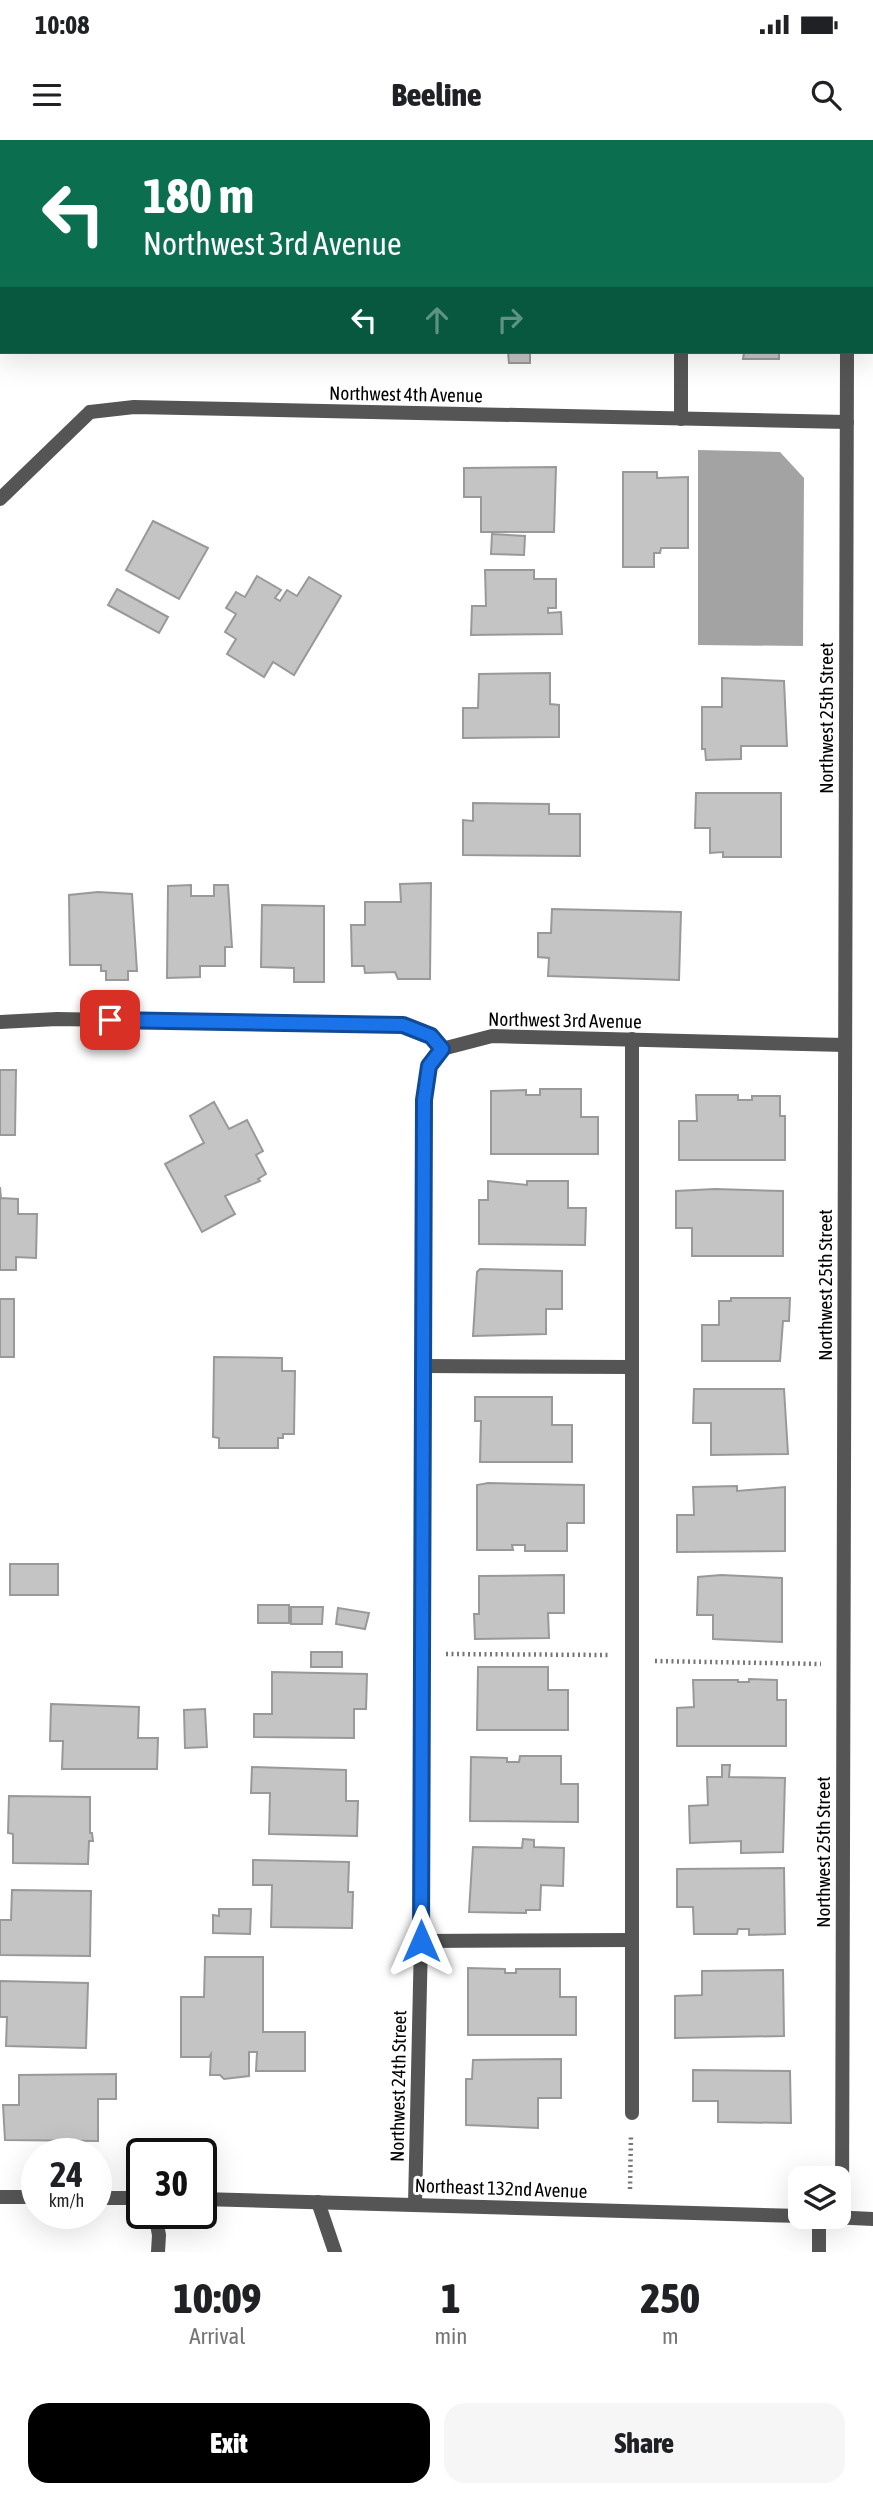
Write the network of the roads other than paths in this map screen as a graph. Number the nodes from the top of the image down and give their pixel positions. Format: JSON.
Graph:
{"nodes":[{"id":1,"x":681,"y":354,"type":"edge"},
{"id":2,"x":847,"y":354,"type":"edge"},
{"id":3,"x":681,"y":419,"type":"junction"},
{"id":4,"x":846,"y":422,"type":"junction"},
{"id":5,"x":0,"y":499,"type":"edge"},
{"id":6,"x":0,"y":1022,"type":"edge"},
{"id":7,"x":632,"y":1039,"type":"junction"},
{"id":8,"x":845,"y":1045,"type":"junction"},
{"id":9,"x":442,"y":1049,"type":"junction"},
{"id":10,"x":423,"y":1366,"type":"junction"},
{"id":11,"x":632,"y":1367,"type":"junction"},
{"id":12,"x":632,"y":1940,"type":"junction"},
{"id":13,"x":421,"y":1941,"type":"junction"},
{"id":14,"x":632,"y":2113,"type":"road end"},
{"id":15,"x":836,"y":2166,"type":"edge"},
{"id":16,"x":0,"y":2197,"type":"edge"},
{"id":17,"x":21,"y":2197,"type":"edge"},
{"id":18,"x":217,"y":2199,"type":"edge"},
{"id":19,"x":318,"y":2202,"type":"junction"},
{"id":20,"x":415,"y":2204,"type":"junction"},
{"id":21,"x":788,"y":2216,"type":"edge"},
{"id":22,"x":851,"y":2218,"type":"edge"},
{"id":23,"x":873,"y":2219,"type":"edge"},
{"id":24,"x":158,"y":2229,"type":"edge"},
{"id":25,"x":819,"y":2229,"type":"edge"},
{"id":26,"x":158,"y":2252,"type":"edge"},
{"id":27,"x":335,"y":2252,"type":"edge"},
{"id":28,"x":819,"y":2252,"type":"edge"}],
"edges":[{"from":1,"to":3,"type":"street"},
{"from":2,"to":4,"type":"street","name":"Northwest 25th Street"},
{"from":3,"to":4,"type":"street","name":"Northwest 4th Avenue"},
{"from":3,"to":5,"type":"street","name":"Northwest 4th Avenue"},
{"from":4,"to":8,"type":"street","name":"Northwest 25th Street"},
{"from":6,"to":9,"type":"street"},
{"from":7,"to":8,"type":"street","name":"Northwest 3rd Avenue"},
{"from":7,"to":9,"type":"street","name":"Northwest 3rd Avenue"},
{"from":7,"to":11,"type":"street"},
{"from":8,"to":15,"type":"street","name":"Northwest 25th Street"},
{"from":9,"to":10,"type":"street","name":"Northwest 24th Street"},
{"from":10,"to":11,"type":"street"},
{"from":10,"to":13,"type":"street","name":"Northwest 24th Street"},
{"from":11,"to":12,"type":"street"},
{"from":12,"to":13,"type":"street"},
{"from":12,"to":14,"type":"street"},
{"from":13,"to":20,"type":"street","name":"Northwest 24th Street"},
{"from":16,"to":17,"type":"street"},
{"from":18,"to":19,"type":"street","name":"Northeast 132nd Avenue"},
{"from":19,"to":20,"type":"street","name":"Northeast 132nd Avenue"},
{"from":19,"to":27,"type":"street"},
{"from":20,"to":21,"type":"street","name":"Northeast 132nd Avenue"},
{"from":22,"to":23,"type":"street"},
{"from":24,"to":26,"type":"street"},
{"from":25,"to":28,"type":"street"}]}
